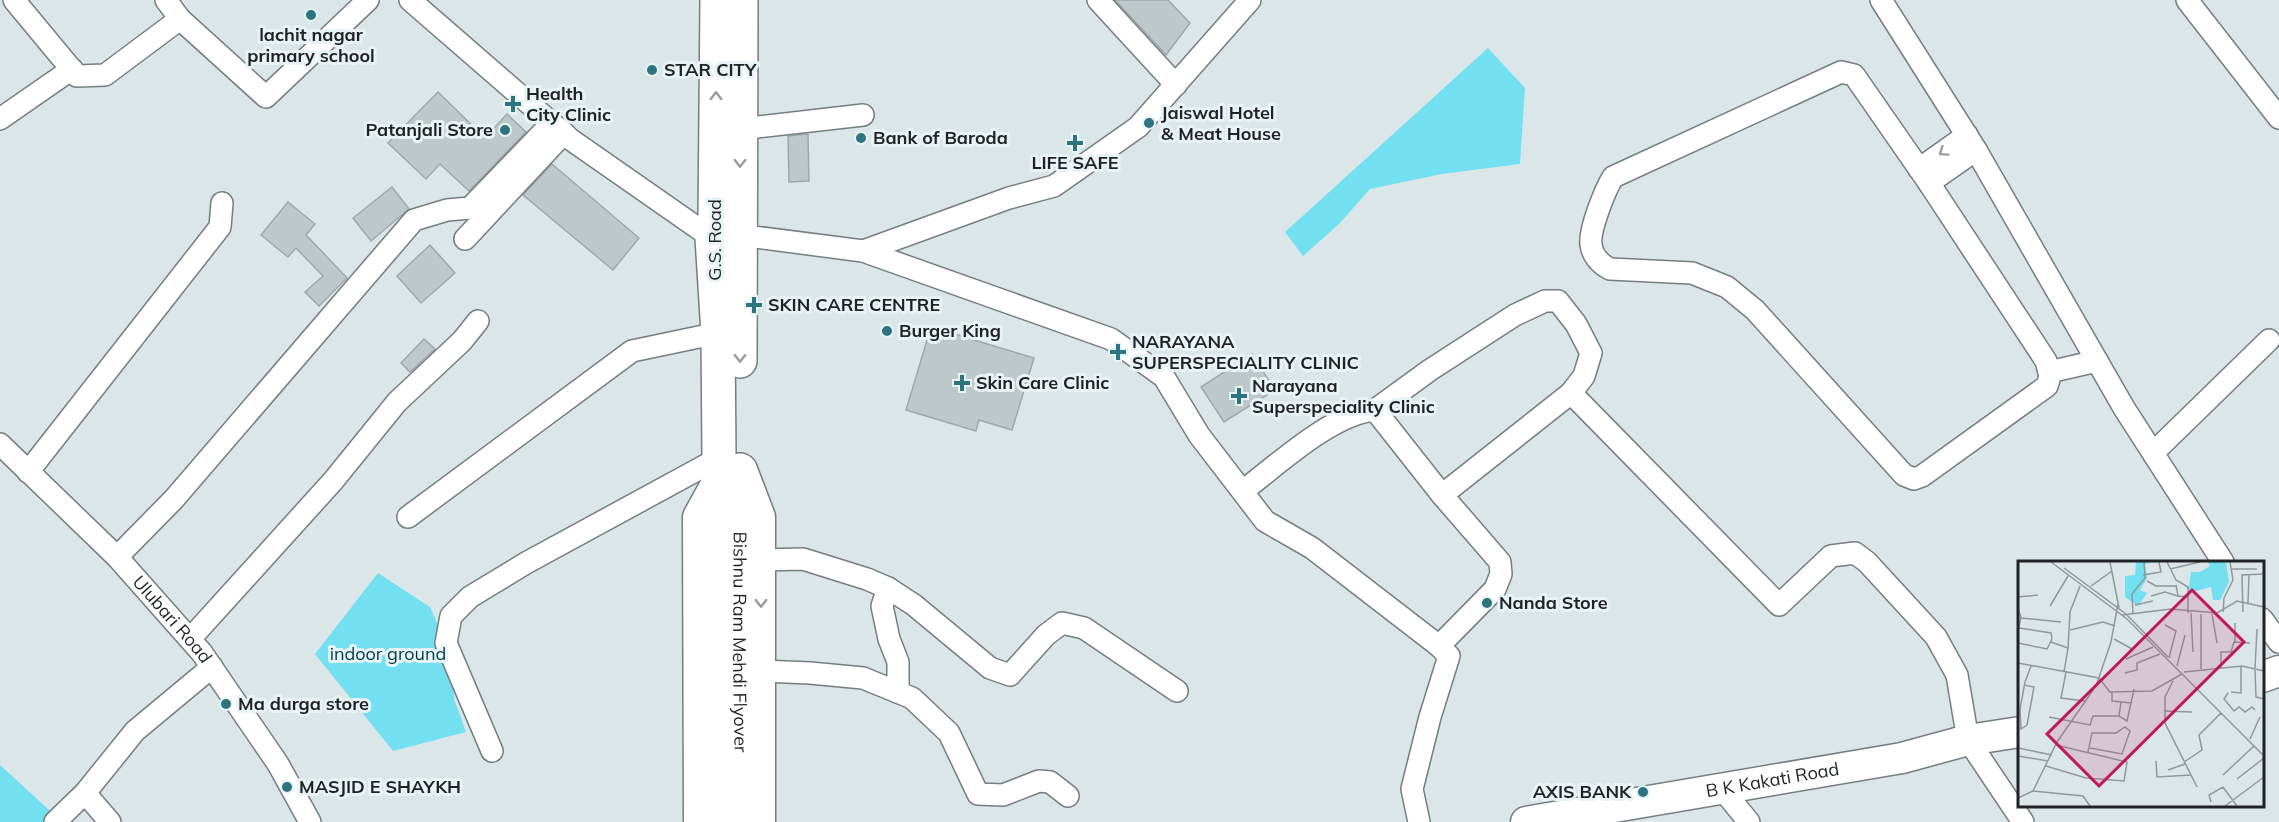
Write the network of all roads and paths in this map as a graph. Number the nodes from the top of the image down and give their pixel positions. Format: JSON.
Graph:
{"nodes":[{"id":1,"x":14,"y":0,"type":"edge"},
{"id":2,"x":166,"y":0,"type":"edge"},
{"id":3,"x":368,"y":0,"type":"edge"},
{"id":4,"x":410,"y":0,"type":"edge"},
{"id":5,"x":717,"y":0,"type":"edge"},
{"id":6,"x":741,"y":0,"type":"edge"},
{"id":7,"x":1098,"y":0,"type":"edge"},
{"id":8,"x":1250,"y":0,"type":"edge"},
{"id":9,"x":1881,"y":0,"type":"edge"},
{"id":10,"x":2187,"y":0,"type":"edge"},
{"id":11,"x":180,"y":19,"type":"junction"},
{"id":12,"x":72,"y":69,"type":"junction"},
{"id":13,"x":1176,"y":85,"type":"junction"},
{"id":14,"x":863,"y":115,"type":"dead end"},
{"id":15,"x":2279,"y":118,"type":"edge"},
{"id":16,"x":0,"y":119,"type":"edge"},
{"id":17,"x":558,"y":128,"type":"junction"},
{"id":18,"x":740,"y":129,"type":"junction"},
{"id":19,"x":1972,"y":142,"type":"junction"},
{"id":20,"x":1924,"y":176,"type":"junction"},
{"id":21,"x":222,"y":203,"type":"dead end"},
{"id":22,"x":726,"y":236,"type":"junction"},
{"id":23,"x":465,"y":239,"type":"dead end"},
{"id":24,"x":863,"y":251,"type":"junction"},
{"id":25,"x":478,"y":321,"type":"dead end"},
{"id":26,"x":718,"y":333,"type":"junction"},
{"id":27,"x":2270,"y":340,"type":"dead end"},
{"id":28,"x":2093,"y":355,"type":"junction"},
{"id":29,"x":2048,"y":366,"type":"junction"},
{"id":30,"x":1571,"y":393,"type":"junction"},
{"id":31,"x":1374,"y":410,"type":"junction"},
{"id":32,"x":0,"y":444,"type":"edge"},
{"id":33,"x":2152,"y":453,"type":"junction"},
{"id":34,"x":726,"y":467,"type":"junction"},
{"id":35,"x":28,"y":472,"type":"junction"},
{"id":36,"x":1244,"y":491,"type":"junction"},
{"id":37,"x":1442,"y":495,"type":"junction"},
{"id":38,"x":408,"y":517,"type":"dead end"},
{"id":39,"x":728,"y":523,"type":"junction"},
{"id":40,"x":117,"y":557,"type":"junction"},
{"id":41,"x":761,"y":560,"type":"junction"},
{"id":42,"x":2222,"y":561,"type":"edge"},
{"id":43,"x":888,"y":588,"type":"junction"},
{"id":44,"x":2264,"y":622,"type":"edge"},
{"id":45,"x":190,"y":639,"type":"junction"},
{"id":46,"x":2279,"y":642,"type":"edge"},
{"id":47,"x":1439,"y":646,"type":"junction"},
{"id":48,"x":212,"y":668,"type":"junction"},
{"id":49,"x":761,"y":671,"type":"junction"},
{"id":50,"x":2279,"y":671,"type":"edge"},
{"id":51,"x":2264,"y":676,"type":"edge"},
{"id":52,"x":1177,"y":691,"type":"dead end"},
{"id":53,"x":898,"y":692,"type":"junction"},
{"id":54,"x":2018,"y":732,"type":"edge"},
{"id":55,"x":1968,"y":740,"type":"junction"},
{"id":56,"x":492,"y":751,"type":"dead end"},
{"id":57,"x":1722,"y":789,"type":"junction"},
{"id":58,"x":85,"y":792,"type":"junction"},
{"id":59,"x":1068,"y":796,"type":"dead end"},
{"id":60,"x":55,"y":822,"type":"edge"},
{"id":61,"x":110,"y":822,"type":"edge"},
{"id":62,"x":310,"y":822,"type":"edge"},
{"id":63,"x":699,"y":822,"type":"edge"},
{"id":64,"x":717,"y":822,"type":"edge"},
{"id":65,"x":742,"y":822,"type":"edge"},
{"id":66,"x":760,"y":822,"type":"edge"},
{"id":67,"x":1419,"y":822,"type":"edge"},
{"id":68,"x":1526,"y":822,"type":"edge"},
{"id":69,"x":1749,"y":822,"type":"edge"},
{"id":70,"x":2023,"y":822,"type":"edge"}],
"edges":[{"from":1,"to":12,"type":"street"},
{"from":2,"to":11,"type":"street"},
{"from":3,"to":11,"type":"street"},
{"from":4,"to":17,"type":"street"},
{"from":22,"to":5,"type":"main road","name":"G.S. Road","one_way":true},
{"from":6,"to":18,"type":"main road","name":"G.S. Road"},
{"from":7,"to":13,"type":"street"},
{"from":8,"to":13,"type":"street"},
{"from":9,"to":19,"type":"street"},
{"from":10,"to":15,"type":"street"},
{"from":11,"to":12,"type":"street"},
{"from":12,"to":16,"type":"street"},
{"from":13,"to":24,"type":"street"},
{"from":14,"to":18,"type":"street"},
{"from":17,"to":22,"type":"street"},
{"from":17,"to":23,"type":"street"},
{"from":17,"to":40,"type":"street"},
{"from":18,"to":22,"type":"main road","name":"G.S. Road","one_way":true},
{"from":19,"to":20,"type":"street","one_way":true},
{"from":19,"to":28,"type":"street"},
{"from":20,"to":29,"type":"street"},
{"from":20,"to":29,"type":"street"},
{"from":21,"to":35,"type":"street"},
{"from":22,"to":24,"type":"street"},
{"from":22,"to":26,"type":"main road","name":"G.S. Road"},
{"from":22,"to":34,"type":"main road","name":"G.S. Road","one_way":true},
{"from":24,"to":36,"type":"street"},
{"from":25,"to":45,"type":"street"},
{"from":26,"to":34,"type":"main road","name":"G.S. Road"},
{"from":26,"to":38,"type":"street"},
{"from":27,"to":33,"type":"street"},
{"from":28,"to":29,"type":"street"},
{"from":28,"to":33,"type":"street"},
{"from":30,"to":31,"type":"street"},
{"from":30,"to":37,"type":"street"},
{"from":30,"to":55,"type":"street"},
{"from":31,"to":36,"type":"street"},
{"from":31,"to":37,"type":"street"},
{"from":32,"to":35,"type":"street","name":"Ulubari Road"},
{"from":33,"to":42,"type":"street"},
{"from":34,"to":39,"type":"main road","name":"Bishnu Ram Mehdi Flyover"},
{"from":34,"to":41,"type":"street"},
{"from":34,"to":56,"type":"street"},
{"from":34,"to":63,"type":"street"},
{"from":35,"to":40,"type":"street","name":"Ulubari Road"},
{"from":36,"to":47,"type":"street"},
{"from":37,"to":47,"type":"street"},
{"from":39,"to":64,"type":"main road","name":"Bishnu Ram Mehdi Flyover"},
{"from":39,"to":65,"type":"main road","name":"Bishnu Ram Mehdi Flyover"},
{"from":40,"to":45,"type":"street","name":"Ulubari Road"},
{"from":41,"to":43,"type":"street"},
{"from":41,"to":49,"type":"street","one_way":true},
{"from":43,"to":52,"type":"street"},
{"from":43,"to":53,"type":"street"},
{"from":44,"to":46,"type":"street"},
{"from":45,"to":48,"type":"street","name":"Ulubari Road"},
{"from":47,"to":67,"type":"street"},
{"from":48,"to":58,"type":"street"},
{"from":48,"to":62,"type":"street","name":"Ulubari Road"},
{"from":49,"to":53,"type":"street"},
{"from":49,"to":66,"type":"street"},
{"from":50,"to":51,"type":"street"},
{"from":53,"to":59,"type":"street"},
{"from":54,"to":55,"type":"street","name":"B K Kakati Road"},
{"from":55,"to":57,"type":"street","name":"B K Kakati Road"},
{"from":55,"to":70,"type":"street"},
{"from":57,"to":68,"type":"street","name":"B K Kakati Road"},
{"from":57,"to":69,"type":"street"},
{"from":58,"to":60,"type":"street"},
{"from":58,"to":61,"type":"street"}]}
